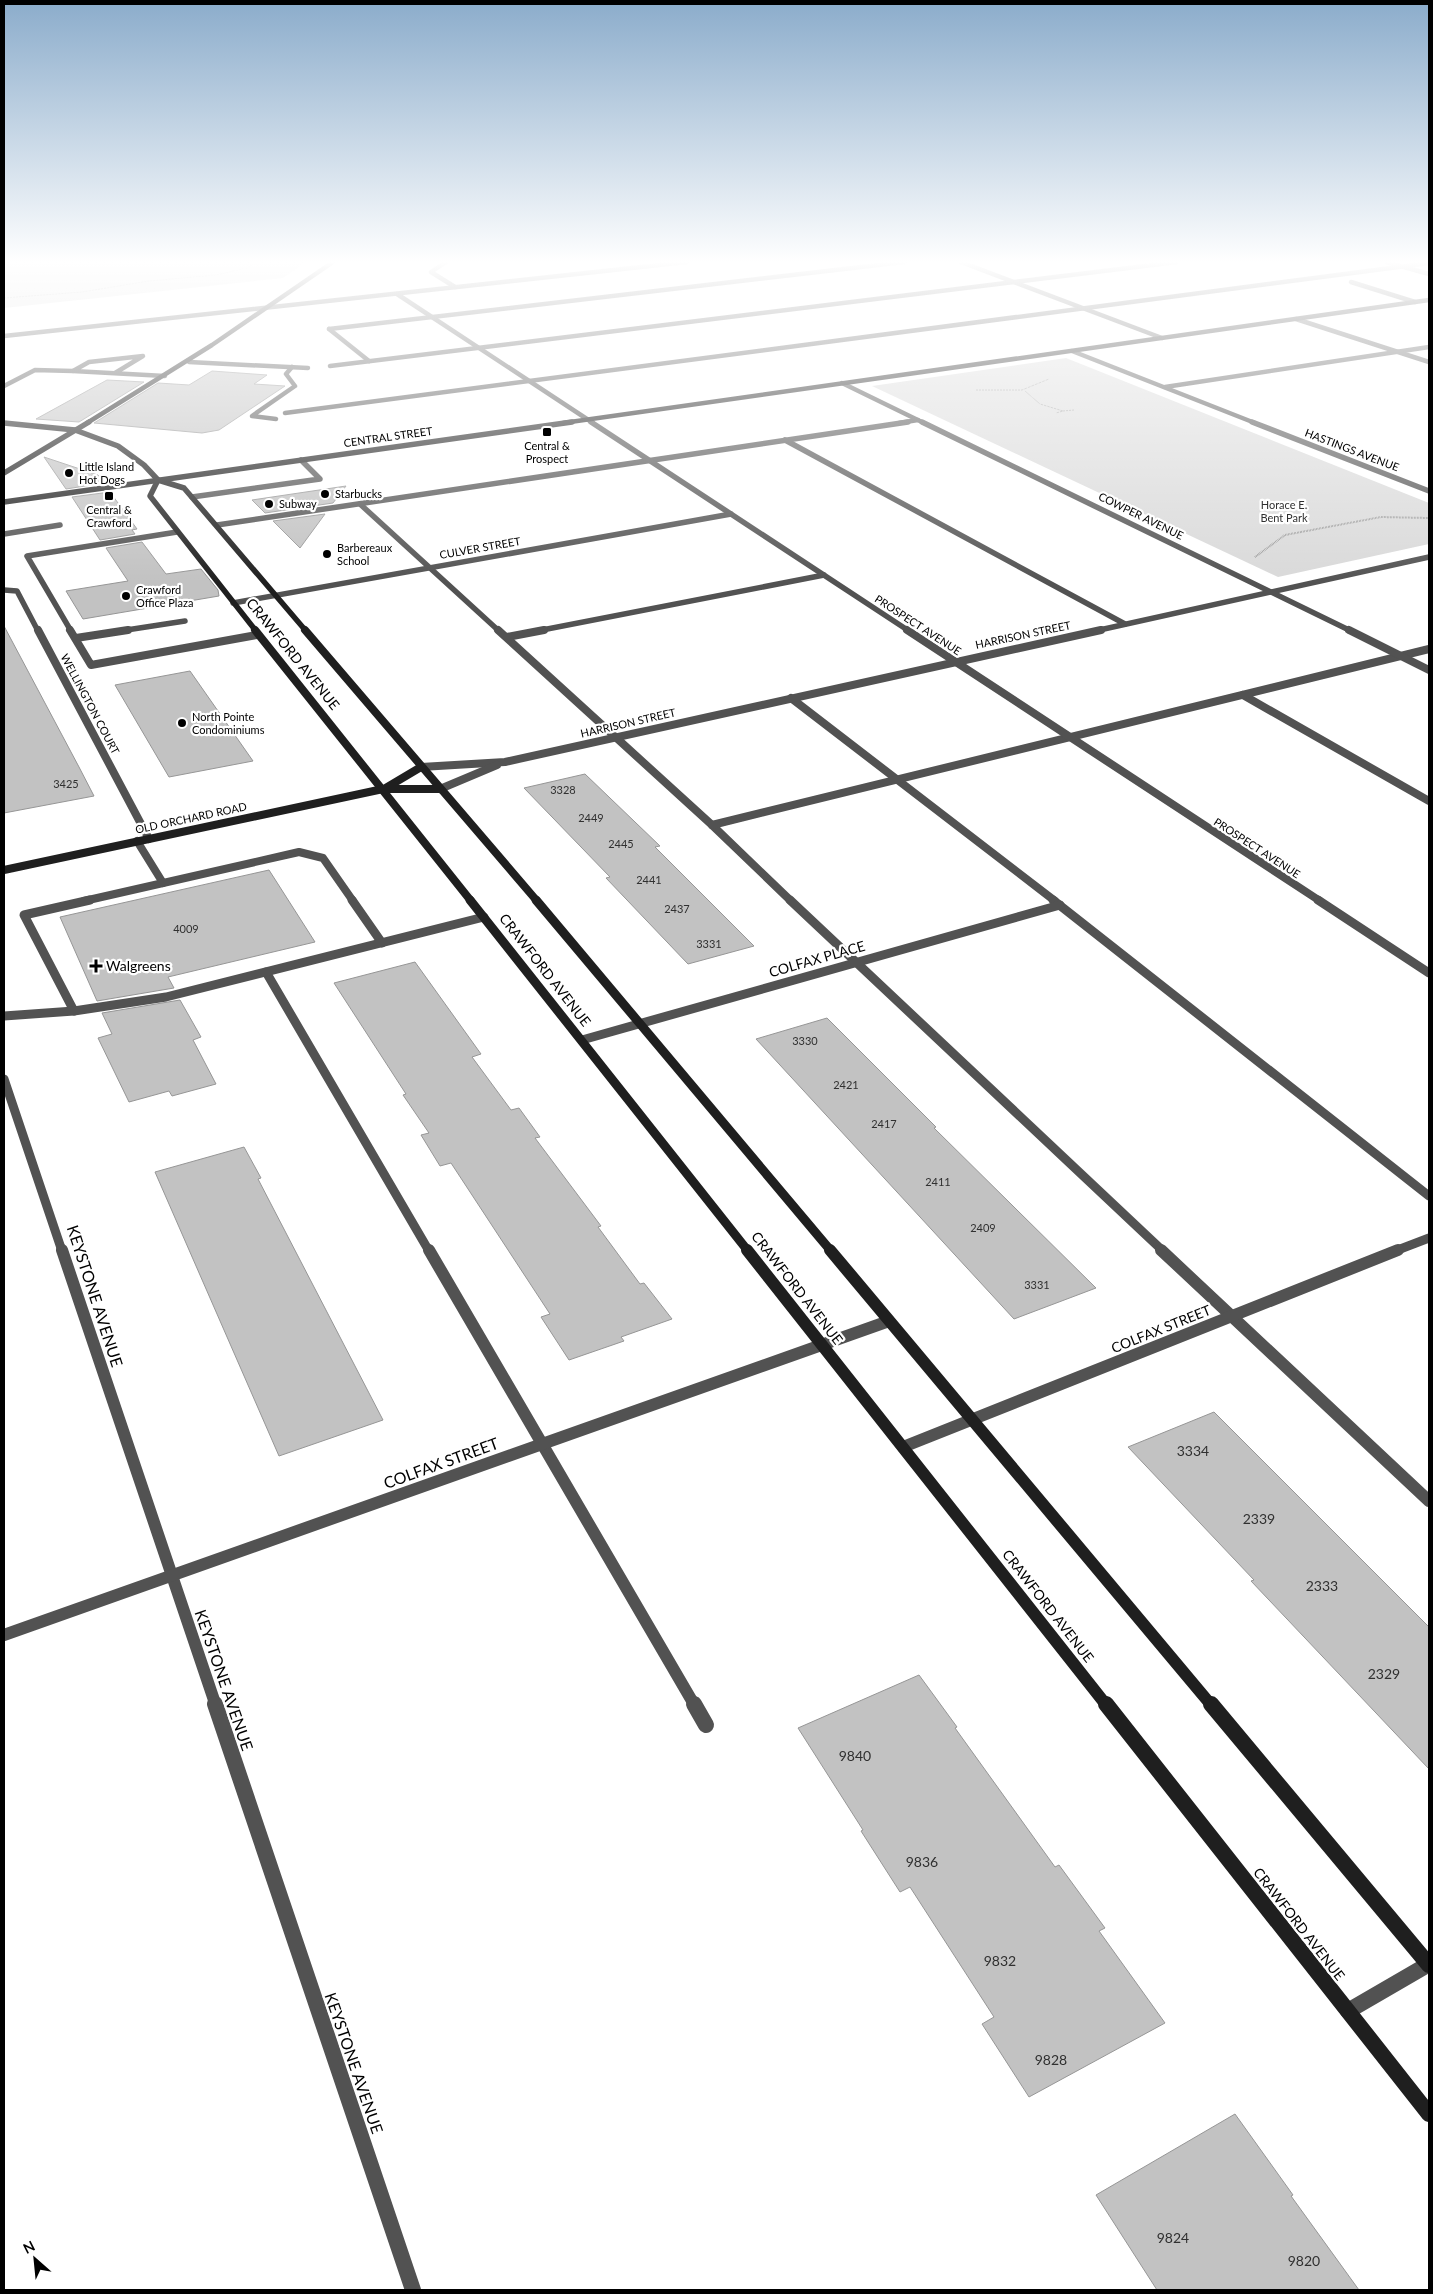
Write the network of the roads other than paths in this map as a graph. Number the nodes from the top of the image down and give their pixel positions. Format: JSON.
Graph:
{"nodes":[{"id":1,"x":76,"y":369,"type":"edge"},
{"id":2,"x":120,"y":369,"type":"edge"},
{"id":3,"x":177,"y":369,"type":"edge"},
{"id":4,"x":290,"y":369,"type":"edge"},
{"id":5,"x":511,"y":369,"type":"edge"},
{"id":6,"x":613,"y":369,"type":"edge"},
{"id":7,"x":942,"y":369,"type":"edge"},
{"id":8,"x":1119,"y":369,"type":"edge"},
{"id":9,"x":1284,"y":369,"type":"edge"},
{"id":10,"x":73,"y":371,"type":"junction"},
{"id":11,"x":115,"y":372,"type":"junction"},
{"id":12,"x":165,"y":376,"type":"junction"},
{"id":13,"x":528,"y":380,"type":"junction"},
{"id":14,"x":842,"y":383,"type":"junction"},
{"id":15,"x":4,"y":386,"type":"edge"},
{"id":16,"x":1165,"y":387,"type":"junction"},
{"id":17,"x":286,"y":413,"type":"dead end"},
{"id":18,"x":276,"y":419,"type":"dead end"},
{"id":19,"x":587,"y":419,"type":"junction"},
{"id":20,"x":918,"y":420,"type":"junction"},
{"id":21,"x":4,"y":423,"type":"edge"},
{"id":22,"x":75,"y":430,"type":"junction"},
{"id":23,"x":785,"y":440,"type":"junction"},
{"id":24,"x":301,"y":460,"type":"junction"},
{"id":25,"x":650,"y":460,"type":"junction"},
{"id":26,"x":4,"y":473,"type":"edge"},
{"id":27,"x":158,"y":480,"type":"junction"},
{"id":28,"x":1429,"y":491,"type":"edge"},
{"id":29,"x":192,"y":497,"type":"junction"},
{"id":30,"x":4,"y":502,"type":"edge"},
{"id":31,"x":360,"y":504,"type":"junction"},
{"id":32,"x":731,"y":514,"type":"junction"},
{"id":33,"x":60,"y":525,"type":"dead end"},
{"id":34,"x":216,"y":526,"type":"junction"},
{"id":35,"x":177,"y":532,"type":"junction"},
{"id":36,"x":4,"y":534,"type":"edge"},
{"id":37,"x":1429,"y":557,"type":"edge"},
{"id":38,"x":430,"y":568,"type":"junction"},
{"id":39,"x":824,"y":575,"type":"junction"},
{"id":40,"x":4,"y":590,"type":"edge"},
{"id":41,"x":1272,"y":592,"type":"junction"},
{"id":42,"x":275,"y":595,"type":"junction"},
{"id":43,"x":233,"y":603,"type":"junction"},
{"id":44,"x":184,"y":620,"type":"dead end"},
{"id":45,"x":1125,"y":624,"type":"junction"},
{"id":46,"x":257,"y":635,"type":"junction"},
{"id":47,"x":507,"y":637,"type":"junction"},
{"id":48,"x":76,"y":638,"type":"junction"},
{"id":49,"x":1429,"y":649,"type":"edge"},
{"id":50,"x":1401,"y":656,"type":"junction"},
{"id":51,"x":956,"y":662,"type":"junction"},
{"id":52,"x":1429,"y":670,"type":"edge"},
{"id":53,"x":1242,"y":695,"type":"junction"},
{"id":54,"x":791,"y":698,"type":"junction"},
{"id":55,"x":617,"y":737,"type":"junction"},
{"id":56,"x":1071,"y":737,"type":"junction"},
{"id":57,"x":505,"y":762,"type":"junction"},
{"id":58,"x":422,"y":767,"type":"junction"},
{"id":59,"x":897,"y":780,"type":"junction"},
{"id":60,"x":383,"y":789,"type":"junction"},
{"id":61,"x":440,"y":789,"type":"junction"},
{"id":62,"x":1429,"y":801,"type":"edge"},
{"id":63,"x":712,"y":826,"type":"junction"},
{"id":64,"x":149,"y":839,"type":"junction"},
{"id":65,"x":137,"y":841,"type":"junction"},
{"id":66,"x":4,"y":870,"type":"edge"},
{"id":67,"x":162,"y":883,"type":"junction"},
{"id":68,"x":1060,"y":905,"type":"junction"},
{"id":69,"x":484,"y":917,"type":"junction"},
{"id":70,"x":382,"y":943,"type":"junction"},
{"id":71,"x":855,"y":963,"type":"junction"},
{"id":72,"x":266,"y":972,"type":"junction"},
{"id":73,"x":1429,"y":973,"type":"edge"},
{"id":74,"x":74,"y":1011,"type":"junction"},
{"id":75,"x":4,"y":1016,"type":"edge"},
{"id":76,"x":640,"y":1024,"type":"junction"},
{"id":77,"x":582,"y":1040,"type":"junction"},
{"id":78,"x":4,"y":1079,"type":"edge"},
{"id":79,"x":1429,"y":1196,"type":"edge"},
{"id":80,"x":1429,"y":1238,"type":"edge"},
{"id":81,"x":1233,"y":1316,"type":"junction"},
{"id":82,"x":889,"y":1320,"type":"junction"},
{"id":83,"x":822,"y":1344,"type":"junction"},
{"id":84,"x":972,"y":1420,"type":"junction"},
{"id":85,"x":542,"y":1444,"type":"junction"},
{"id":86,"x":903,"y":1447,"type":"junction"},
{"id":87,"x":1429,"y":1501,"type":"edge"},
{"id":88,"x":170,"y":1577,"type":"junction"},
{"id":89,"x":4,"y":1635,"type":"edge"},
{"id":90,"x":706,"y":1725,"type":"dead end"},
{"id":91,"x":1429,"y":1965,"type":"edge"},
{"id":92,"x":1348,"y":2011,"type":"junction"},
{"id":93,"x":1429,"y":2114,"type":"edge"},
{"id":94,"x":413,"y":2290,"type":"edge"}],
"edges":[{"from":1,"to":10,"type":"street"},
{"from":2,"to":11,"type":"street"},
{"from":3,"to":12,"type":"main road"},
{"from":4,"to":18,"type":"street"},
{"from":5,"to":13,"type":"street","name":"PROSPECT AVENUE"},
{"from":6,"to":13,"type":"street"},
{"from":7,"to":14,"type":"main road","name":"CENTRAL STREET"},
{"from":8,"to":16,"type":"street","name":"HASTINGS AVENUE"},
{"from":9,"to":16,"type":"street"},
{"from":10,"to":11,"type":"street"},
{"from":10,"to":15,"type":"street"},
{"from":11,"to":12,"type":"street"},
{"from":12,"to":22,"type":"main road"},
{"from":13,"to":17,"type":"street"},
{"from":13,"to":19,"type":"street","name":"PROSPECT AVENUE"},
{"from":14,"to":19,"type":"main road","name":"CENTRAL STREET"},
{"from":14,"to":20,"type":"street","name":"COWPER AVENUE"},
{"from":16,"to":28,"type":"street","name":"HASTINGS AVENUE"},
{"from":19,"to":24,"type":"main road","name":"CENTRAL STREET"},
{"from":19,"to":25,"type":"street","name":"PROSPECT AVENUE"},
{"from":20,"to":23,"type":"street"},
{"from":20,"to":41,"type":"street","name":"COWPER AVENUE"},
{"from":21,"to":22,"type":"main road","name":"CRAWFORD AVENUE"},
{"from":22,"to":26,"type":"main road"},
{"from":22,"to":27,"type":"main road","name":"CRAWFORD AVENUE"},
{"from":23,"to":25,"type":"street"},
{"from":23,"to":45,"type":"street"},
{"from":24,"to":27,"type":"main road","name":"CENTRAL STREET"},
{"from":24,"to":29,"type":"street"},
{"from":25,"to":31,"type":"street"},
{"from":25,"to":32,"type":"street","name":"PROSPECT AVENUE"},
{"from":27,"to":29,"type":"main road","name":"CRAWFORD AVENUE"},
{"from":27,"to":30,"type":"main road","name":"CENTRAL STREET"},
{"from":27,"to":35,"type":"main road","name":"CRAWFORD AVENUE"},
{"from":29,"to":34,"type":"main road","name":"CRAWFORD AVENUE"},
{"from":31,"to":34,"type":"street"},
{"from":31,"to":38,"type":"street"},
{"from":32,"to":38,"type":"street","name":"CULVER STREET"},
{"from":32,"to":39,"type":"street","name":"PROSPECT AVENUE"},
{"from":33,"to":36,"type":"street"},
{"from":34,"to":42,"type":"main road","name":"CRAWFORD AVENUE"},
{"from":35,"to":43,"type":"main road","name":"CRAWFORD AVENUE"},
{"from":35,"to":48,"type":"street"},
{"from":37,"to":41,"type":"street","name":"HARRISON STREET"},
{"from":38,"to":42,"type":"street","name":"CULVER STREET"},
{"from":38,"to":47,"type":"street"},
{"from":39,"to":47,"type":"street"},
{"from":39,"to":51,"type":"street","name":"PROSPECT AVENUE"},
{"from":40,"to":64,"type":"street","name":"WELLINGTON COURT"},
{"from":41,"to":45,"type":"street","name":"HARRISON STREET"},
{"from":41,"to":50,"type":"street","name":"COWPER AVENUE"},
{"from":42,"to":43,"type":"street","name":"CULVER STREET"},
{"from":42,"to":58,"type":"main road","name":"CRAWFORD AVENUE"},
{"from":43,"to":46,"type":"main road","name":"CRAWFORD AVENUE"},
{"from":44,"to":48,"type":"street"},
{"from":45,"to":51,"type":"street","name":"HARRISON STREET"},
{"from":46,"to":48,"type":"street"},
{"from":46,"to":60,"type":"main road","name":"CRAWFORD AVENUE"},
{"from":47,"to":55,"type":"street"},
{"from":49,"to":50,"type":"street"},
{"from":50,"to":52,"type":"street","name":"COWPER AVENUE"},
{"from":50,"to":53,"type":"street"},
{"from":51,"to":54,"type":"street","name":"HARRISON STREET"},
{"from":51,"to":56,"type":"street","name":"PROSPECT AVENUE"},
{"from":53,"to":56,"type":"street"},
{"from":53,"to":62,"type":"street"},
{"from":54,"to":55,"type":"street","name":"HARRISON STREET"},
{"from":54,"to":59,"type":"street"},
{"from":55,"to":57,"type":"street","name":"HARRISON STREET"},
{"from":55,"to":63,"type":"street"},
{"from":56,"to":59,"type":"street"},
{"from":56,"to":73,"type":"street","name":"PROSPECT AVENUE"},
{"from":57,"to":58,"type":"street","name":"HARRISON STREET"},
{"from":57,"to":61,"type":"street","name":"HARRISON STREET"},
{"from":58,"to":60,"type":"main road","name":"OLD ORCHARD ROAD"},
{"from":58,"to":61,"type":"main road","name":"CRAWFORD AVENUE"},
{"from":59,"to":63,"type":"street"},
{"from":59,"to":68,"type":"street"},
{"from":60,"to":61,"type":"main road","name":"OLD ORCHARD ROAD"},
{"from":60,"to":64,"type":"main road","name":"OLD ORCHARD ROAD"},
{"from":60,"to":69,"type":"main road","name":"CRAWFORD AVENUE"},
{"from":61,"to":76,"type":"main road","name":"CRAWFORD AVENUE"},
{"from":63,"to":71,"type":"street"},
{"from":64,"to":65,"type":"main road","name":"OLD ORCHARD ROAD"},
{"from":65,"to":66,"type":"main road","name":"OLD ORCHARD ROAD"},
{"from":65,"to":67,"type":"street"},
{"from":67,"to":70,"type":"street"},
{"from":67,"to":74,"type":"street"},
{"from":68,"to":71,"type":"street","name":"COLFAX PLACE"},
{"from":68,"to":79,"type":"street"},
{"from":69,"to":70,"type":"street"},
{"from":69,"to":77,"type":"main road","name":"CRAWFORD AVENUE"},
{"from":70,"to":72,"type":"street"},
{"from":71,"to":76,"type":"street","name":"COLFAX PLACE"},
{"from":71,"to":81,"type":"street"},
{"from":72,"to":74,"type":"street"},
{"from":72,"to":85,"type":"street"},
{"from":74,"to":75,"type":"street"},
{"from":76,"to":77,"type":"street","name":"COLFAX PLACE"},
{"from":76,"to":82,"type":"main road","name":"CRAWFORD AVENUE"},
{"from":77,"to":83,"type":"main road","name":"CRAWFORD AVENUE"},
{"from":78,"to":88,"type":"street","name":"KEYSTONE AVENUE"},
{"from":80,"to":81,"type":"street","name":"COLFAX STREET"},
{"from":81,"to":84,"type":"street","name":"COLFAX STREET"},
{"from":81,"to":87,"type":"street"},
{"from":82,"to":83,"type":"street","name":"COLFAX STREET"},
{"from":82,"to":84,"type":"main road","name":"CRAWFORD AVENUE"},
{"from":83,"to":85,"type":"street","name":"COLFAX STREET"},
{"from":83,"to":86,"type":"main road","name":"CRAWFORD AVENUE"},
{"from":84,"to":86,"type":"street","name":"COLFAX STREET"},
{"from":84,"to":91,"type":"main road","name":"CRAWFORD AVENUE"},
{"from":85,"to":88,"type":"street","name":"COLFAX STREET"},
{"from":85,"to":90,"type":"street"},
{"from":86,"to":92,"type":"main road","name":"CRAWFORD AVENUE"},
{"from":88,"to":89,"type":"street","name":"COLFAX STREET"},
{"from":88,"to":94,"type":"street","name":"KEYSTONE AVENUE"},
{"from":91,"to":92,"type":"street"},
{"from":92,"to":93,"type":"main road","name":"CRAWFORD AVENUE"}]}
